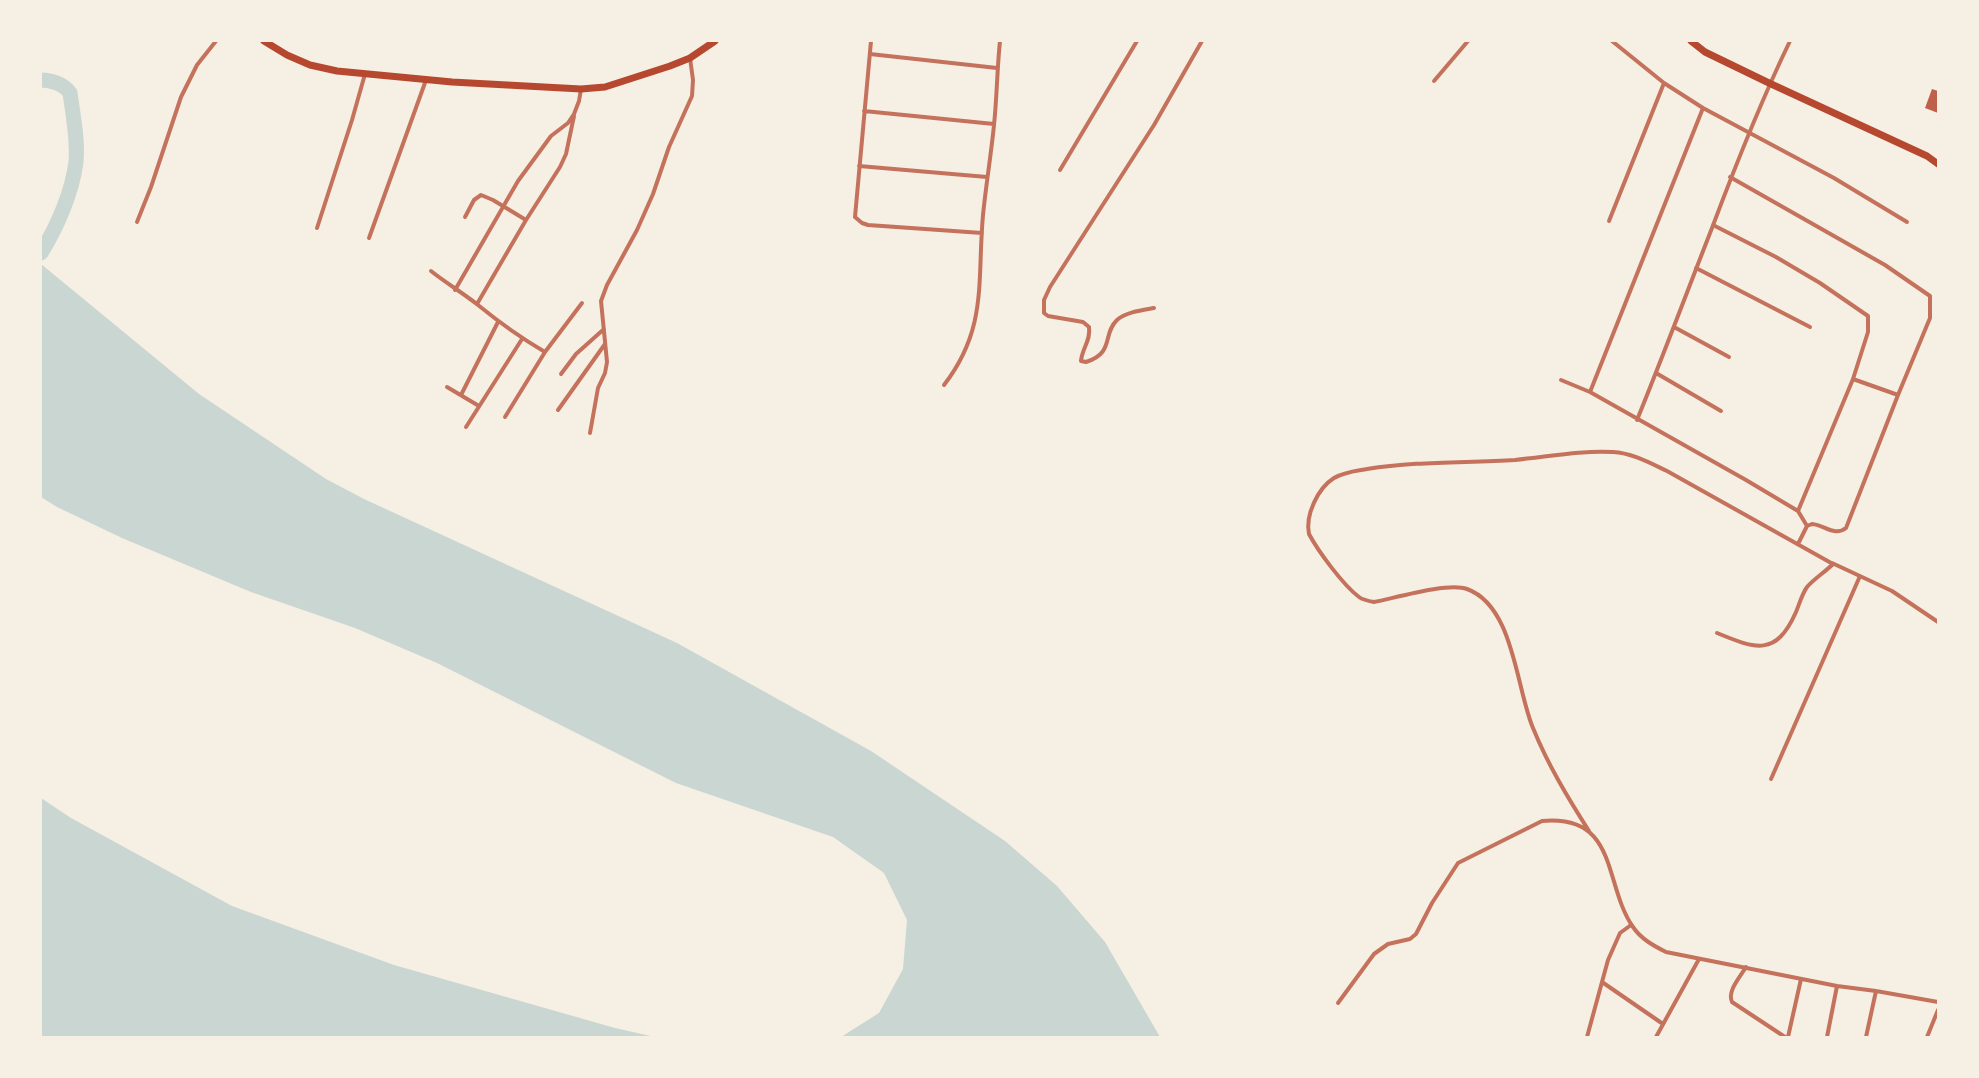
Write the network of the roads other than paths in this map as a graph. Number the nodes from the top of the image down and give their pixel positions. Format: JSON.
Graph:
{"nodes":[{"id":1,"x":216,"y":41,"type":"edge"},
{"id":2,"x":264,"y":41,"type":"edge"},
{"id":3,"x":715,"y":41,"type":"edge"},
{"id":4,"x":872,"y":41,"type":"edge"},
{"id":5,"x":1000,"y":41,"type":"edge"},
{"id":6,"x":1137,"y":41,"type":"edge"},
{"id":7,"x":1202,"y":41,"type":"edge"},
{"id":8,"x":1468,"y":41,"type":"edge"},
{"id":9,"x":1612,"y":41,"type":"edge"},
{"id":10,"x":1690,"y":41,"type":"edge"},
{"id":11,"x":1790,"y":41,"type":"edge"},
{"id":12,"x":870,"y":54,"type":"junction"},
{"id":13,"x":690,"y":58,"type":"junction"},
{"id":14,"x":997,"y":68,"type":"junction"},
{"id":15,"x":365,"y":74,"type":"junction"},
{"id":16,"x":426,"y":79,"type":"junction"},
{"id":17,"x":1434,"y":81,"type":"dead end"},
{"id":18,"x":1664,"y":83,"type":"junction"},
{"id":19,"x":1769,"y":84,"type":"junction"},
{"id":20,"x":581,"y":89,"type":"junction"},
{"id":21,"x":1703,"y":108,"type":"junction"},
{"id":22,"x":864,"y":111,"type":"junction"},
{"id":23,"x":574,"y":114,"type":"junction"},
{"id":24,"x":994,"y":124,"type":"junction"},
{"id":25,"x":1748,"y":132,"type":"junction"},
{"id":26,"x":1938,"y":164,"type":"edge"},
{"id":27,"x":860,"y":166,"type":"junction"},
{"id":28,"x":1060,"y":170,"type":"dead end"},
{"id":29,"x":1730,"y":177,"type":"junction"},
{"id":30,"x":987,"y":178,"type":"junction"},
{"id":31,"x":504,"y":207,"type":"junction"},
{"id":32,"x":465,"y":217,"type":"dead end"},
{"id":33,"x":526,"y":220,"type":"junction"},
{"id":34,"x":1609,"y":221,"type":"dead end"},
{"id":35,"x":137,"y":222,"type":"dead end"},
{"id":36,"x":1907,"y":222,"type":"dead end"},
{"id":37,"x":1713,"y":225,"type":"junction"},
{"id":38,"x":317,"y":228,"type":"dead end"},
{"id":39,"x":982,"y":233,"type":"junction"},
{"id":40,"x":369,"y":238,"type":"dead end"},
{"id":41,"x":1696,"y":268,"type":"junction"},
{"id":42,"x":431,"y":271,"type":"dead end"},
{"id":43,"x":455,"y":290,"type":"junction"},
{"id":44,"x":582,"y":303,"type":"dead end"},
{"id":45,"x":477,"y":304,"type":"junction"},
{"id":46,"x":1154,"y":308,"type":"dead end"},
{"id":47,"x":498,"y":322,"type":"junction"},
{"id":48,"x":1674,"y":327,"type":"junction"},
{"id":49,"x":1810,"y":327,"type":"dead end"},
{"id":50,"x":604,"y":329,"type":"junction"},
{"id":51,"x":522,"y":339,"type":"junction"},
{"id":52,"x":605,"y":344,"type":"junction"},
{"id":53,"x":545,"y":352,"type":"junction"},
{"id":54,"x":1729,"y":357,"type":"dead end"},
{"id":55,"x":561,"y":374,"type":"dead end"},
{"id":56,"x":1656,"y":374,"type":"junction"},
{"id":57,"x":1853,"y":379,"type":"junction"},
{"id":58,"x":1561,"y":380,"type":"dead end"},
{"id":59,"x":944,"y":385,"type":"dead end"},
{"id":60,"x":447,"y":387,"type":"dead end"},
{"id":61,"x":1590,"y":392,"type":"junction"},
{"id":62,"x":461,"y":395,"type":"junction"},
{"id":63,"x":1898,"y":396,"type":"junction"},
{"id":64,"x":479,"y":406,"type":"junction"},
{"id":65,"x":558,"y":410,"type":"dead end"},
{"id":66,"x":1721,"y":411,"type":"dead end"},
{"id":67,"x":505,"y":417,"type":"dead end"},
{"id":68,"x":1637,"y":420,"type":"junction"},
{"id":69,"x":466,"y":428,"type":"dead end"},
{"id":70,"x":590,"y":433,"type":"dead end"},
{"id":71,"x":1798,"y":512,"type":"junction"},
{"id":72,"x":1808,"y":526,"type":"junction"},
{"id":73,"x":1798,"y":544,"type":"junction"},
{"id":74,"x":1833,"y":564,"type":"junction"},
{"id":75,"x":1860,"y":576,"type":"junction"},
{"id":76,"x":1938,"y":622,"type":"edge"},
{"id":77,"x":1717,"y":633,"type":"dead end"},
{"id":78,"x":1771,"y":779,"type":"dead end"},
{"id":79,"x":1589,"y":832,"type":"junction"},
{"id":80,"x":1631,"y":925,"type":"junction"},
{"id":81,"x":1699,"y":960,"type":"junction"},
{"id":82,"x":1746,"y":967,"type":"junction"},
{"id":83,"x":1801,"y":979,"type":"junction"},
{"id":84,"x":1602,"y":982,"type":"junction"},
{"id":85,"x":1837,"y":986,"type":"junction"},
{"id":86,"x":1876,"y":990,"type":"junction"},
{"id":87,"x":1938,"y":1002,"type":"edge"},
{"id":88,"x":1338,"y":1003,"type":"dead end"},
{"id":89,"x":1938,"y":1010,"type":"edge"},
{"id":90,"x":1663,"y":1024,"type":"junction"},
{"id":91,"x":1587,"y":1037,"type":"edge"},
{"id":92,"x":1656,"y":1037,"type":"edge"},
{"id":93,"x":1786,"y":1037,"type":"edge"},
{"id":94,"x":1827,"y":1037,"type":"edge"},
{"id":95,"x":1866,"y":1037,"type":"edge"},
{"id":96,"x":1927,"y":1037,"type":"edge"}],
"edges":[{"from":1,"to":35,"type":"street"},
{"from":2,"to":15,"type":"highway"},
{"from":3,"to":13,"type":"highway"},
{"from":4,"to":12,"type":"street"},
{"from":5,"to":14,"type":"street"},
{"from":6,"to":28,"type":"street"},
{"from":7,"to":46,"type":"street"},
{"from":8,"to":17,"type":"street"},
{"from":9,"to":18,"type":"street"},
{"from":10,"to":19,"type":"highway"},
{"from":11,"to":19,"type":"street"},
{"from":12,"to":14,"type":"street"},
{"from":12,"to":22,"type":"street"},
{"from":13,"to":20,"type":"highway"},
{"from":13,"to":50,"type":"street"},
{"from":14,"to":24,"type":"street"},
{"from":15,"to":16,"type":"highway"},
{"from":15,"to":38,"type":"street"},
{"from":16,"to":20,"type":"highway"},
{"from":16,"to":40,"type":"street"},
{"from":18,"to":21,"type":"street"},
{"from":18,"to":34,"type":"street"},
{"from":19,"to":25,"type":"street"},
{"from":19,"to":26,"type":"highway"},
{"from":20,"to":23,"type":"street"},
{"from":21,"to":25,"type":"street"},
{"from":21,"to":61,"type":"street"},
{"from":22,"to":24,"type":"street"},
{"from":22,"to":27,"type":"street"},
{"from":23,"to":31,"type":"street"},
{"from":23,"to":33,"type":"street"},
{"from":24,"to":30,"type":"street"},
{"from":25,"to":29,"type":"street"},
{"from":25,"to":36,"type":"street"},
{"from":27,"to":30,"type":"street"},
{"from":27,"to":39,"type":"street"},
{"from":29,"to":37,"type":"street"},
{"from":29,"to":63,"type":"street"},
{"from":30,"to":39,"type":"street"},
{"from":31,"to":32,"type":"street"},
{"from":31,"to":33,"type":"street"},
{"from":31,"to":43,"type":"street"},
{"from":33,"to":45,"type":"street"},
{"from":37,"to":41,"type":"street"},
{"from":37,"to":57,"type":"street"},
{"from":39,"to":59,"type":"street"},
{"from":41,"to":48,"type":"street"},
{"from":41,"to":49,"type":"street"},
{"from":42,"to":43,"type":"street"},
{"from":43,"to":45,"type":"street"},
{"from":44,"to":53,"type":"street"},
{"from":45,"to":47,"type":"street"},
{"from":47,"to":51,"type":"street"},
{"from":47,"to":62,"type":"street"},
{"from":48,"to":54,"type":"street"},
{"from":48,"to":56,"type":"street"},
{"from":50,"to":52,"type":"street"},
{"from":50,"to":55,"type":"street"},
{"from":51,"to":53,"type":"street"},
{"from":51,"to":64,"type":"street"},
{"from":52,"to":65,"type":"street"},
{"from":52,"to":70,"type":"street"},
{"from":53,"to":67,"type":"street"},
{"from":56,"to":66,"type":"street"},
{"from":56,"to":68,"type":"street"},
{"from":57,"to":63,"type":"street"},
{"from":57,"to":71,"type":"street"},
{"from":58,"to":61,"type":"street"},
{"from":60,"to":62,"type":"street"},
{"from":61,"to":68,"type":"street"},
{"from":62,"to":64,"type":"street"},
{"from":63,"to":72,"type":"street"},
{"from":64,"to":69,"type":"street"},
{"from":68,"to":71,"type":"street"},
{"from":71,"to":72,"type":"street"},
{"from":72,"to":73,"type":"street"},
{"from":73,"to":74,"type":"street"},
{"from":73,"to":79,"type":"street"},
{"from":74,"to":75,"type":"street"},
{"from":74,"to":77,"type":"street"},
{"from":75,"to":76,"type":"street"},
{"from":75,"to":78,"type":"street"},
{"from":79,"to":80,"type":"street"},
{"from":79,"to":88,"type":"street"},
{"from":80,"to":81,"type":"street"},
{"from":80,"to":84,"type":"street"},
{"from":81,"to":82,"type":"street"},
{"from":81,"to":90,"type":"street"},
{"from":82,"to":83,"type":"street"},
{"from":82,"to":93,"type":"street"},
{"from":83,"to":85,"type":"street"},
{"from":83,"to":93,"type":"street"},
{"from":84,"to":90,"type":"street"},
{"from":84,"to":91,"type":"street"},
{"from":85,"to":86,"type":"street"},
{"from":85,"to":94,"type":"street"},
{"from":86,"to":87,"type":"street"},
{"from":86,"to":95,"type":"street"},
{"from":89,"to":96,"type":"street"},
{"from":90,"to":92,"type":"street"}]}
